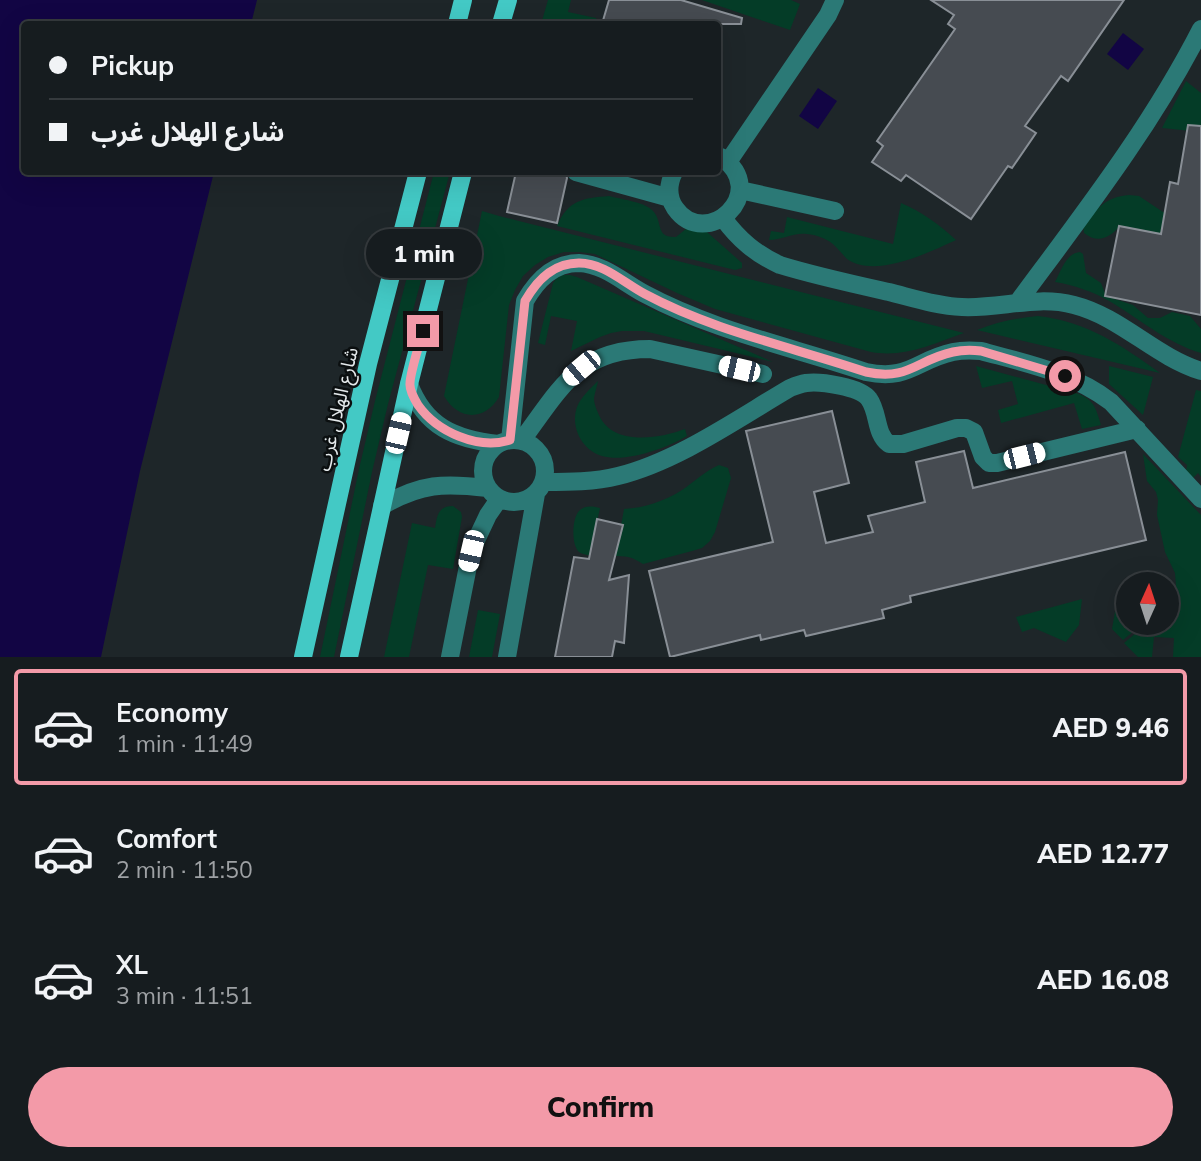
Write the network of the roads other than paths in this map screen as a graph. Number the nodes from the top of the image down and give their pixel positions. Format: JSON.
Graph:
{"nodes":[{"id":1,"x":463,"y":0,"type":"edge"},
{"id":2,"x":508,"y":0,"type":"edge"},
{"id":3,"x":835,"y":0,"type":"edge"},
{"id":4,"x":458,"y":21,"type":"edge"},
{"id":5,"x":502,"y":21,"type":"edge"},
{"id":6,"x":1201,"y":29,"type":"edge"},
{"id":7,"x":723,"y":159,"type":"edge"},
{"id":8,"x":417,"y":175,"type":"edge"},
{"id":9,"x":462,"y":175,"type":"edge"},
{"id":10,"x":587,"y":175,"type":"edge"},
{"id":11,"x":673,"y":175,"type":"edge"},
{"id":12,"x":740,"y":190,"type":"junction"},
{"id":13,"x":670,"y":198,"type":"junction"},
{"id":14,"x":835,"y":211,"type":"dead end"},
{"id":15,"x":723,"y":218,"type":"junction"},
{"id":16,"x":1018,"y":302,"type":"junction"},
{"id":17,"x":850,"y":367,"type":"junction"},
{"id":18,"x":1201,"y":371,"type":"edge"},
{"id":19,"x":763,"y":374,"type":"dead end"},
{"id":20,"x":410,"y":384,"type":"junction"},
{"id":21,"x":845,"y":387,"type":"junction"},
{"id":22,"x":1137,"y":429,"type":"junction"},
{"id":23,"x":510,"y":441,"type":"junction"},
{"id":24,"x":540,"y":488,"type":"junction"},
{"id":25,"x":493,"y":494,"type":"junction"},
{"id":26,"x":1201,"y":499,"type":"edge"},
{"id":27,"x":382,"y":506,"type":"junction"},
{"id":28,"x":303,"y":657,"type":"edge"},
{"id":29,"x":349,"y":657,"type":"edge"},
{"id":30,"x":450,"y":657,"type":"edge"},
{"id":31,"x":507,"y":657,"type":"edge"}],
"edges":[{"from":1,"to":4,"type":"main road"},
{"from":2,"to":5,"type":"main road"},
{"from":3,"to":7,"type":"lane"},
{"from":6,"to":16,"type":"lane"},
{"from":7,"to":12,"type":"lane"},
{"from":8,"to":28,"type":"main road","name":"شارع الهلال غرب"},
{"from":9,"to":20,"type":"main road"},
{"from":10,"to":13,"type":"lane"},
{"from":11,"to":13,"type":"lane"},
{"from":12,"to":14,"type":"lane"},
{"from":12,"to":15,"type":"lane"},
{"from":13,"to":15,"type":"lane"},
{"from":15,"to":16,"type":"lane"},
{"from":16,"to":18,"type":"lane"},
{"from":17,"to":21,"type":"lane"},
{"from":17,"to":22,"type":"lane"},
{"from":17,"to":23,"type":"lane"},
{"from":19,"to":23,"type":"lane"},
{"from":20,"to":23,"type":"lane"},
{"from":20,"to":27,"type":"main road"},
{"from":21,"to":22,"type":"lane"},
{"from":21,"to":24,"type":"lane"},
{"from":22,"to":26,"type":"lane"},
{"from":23,"to":24,"type":"lane"},
{"from":23,"to":25,"type":"lane"},
{"from":24,"to":25,"type":"lane"},
{"from":24,"to":31,"type":"lane"},
{"from":25,"to":27,"type":"lane"},
{"from":25,"to":30,"type":"lane"},
{"from":27,"to":29,"type":"main road"}]}
